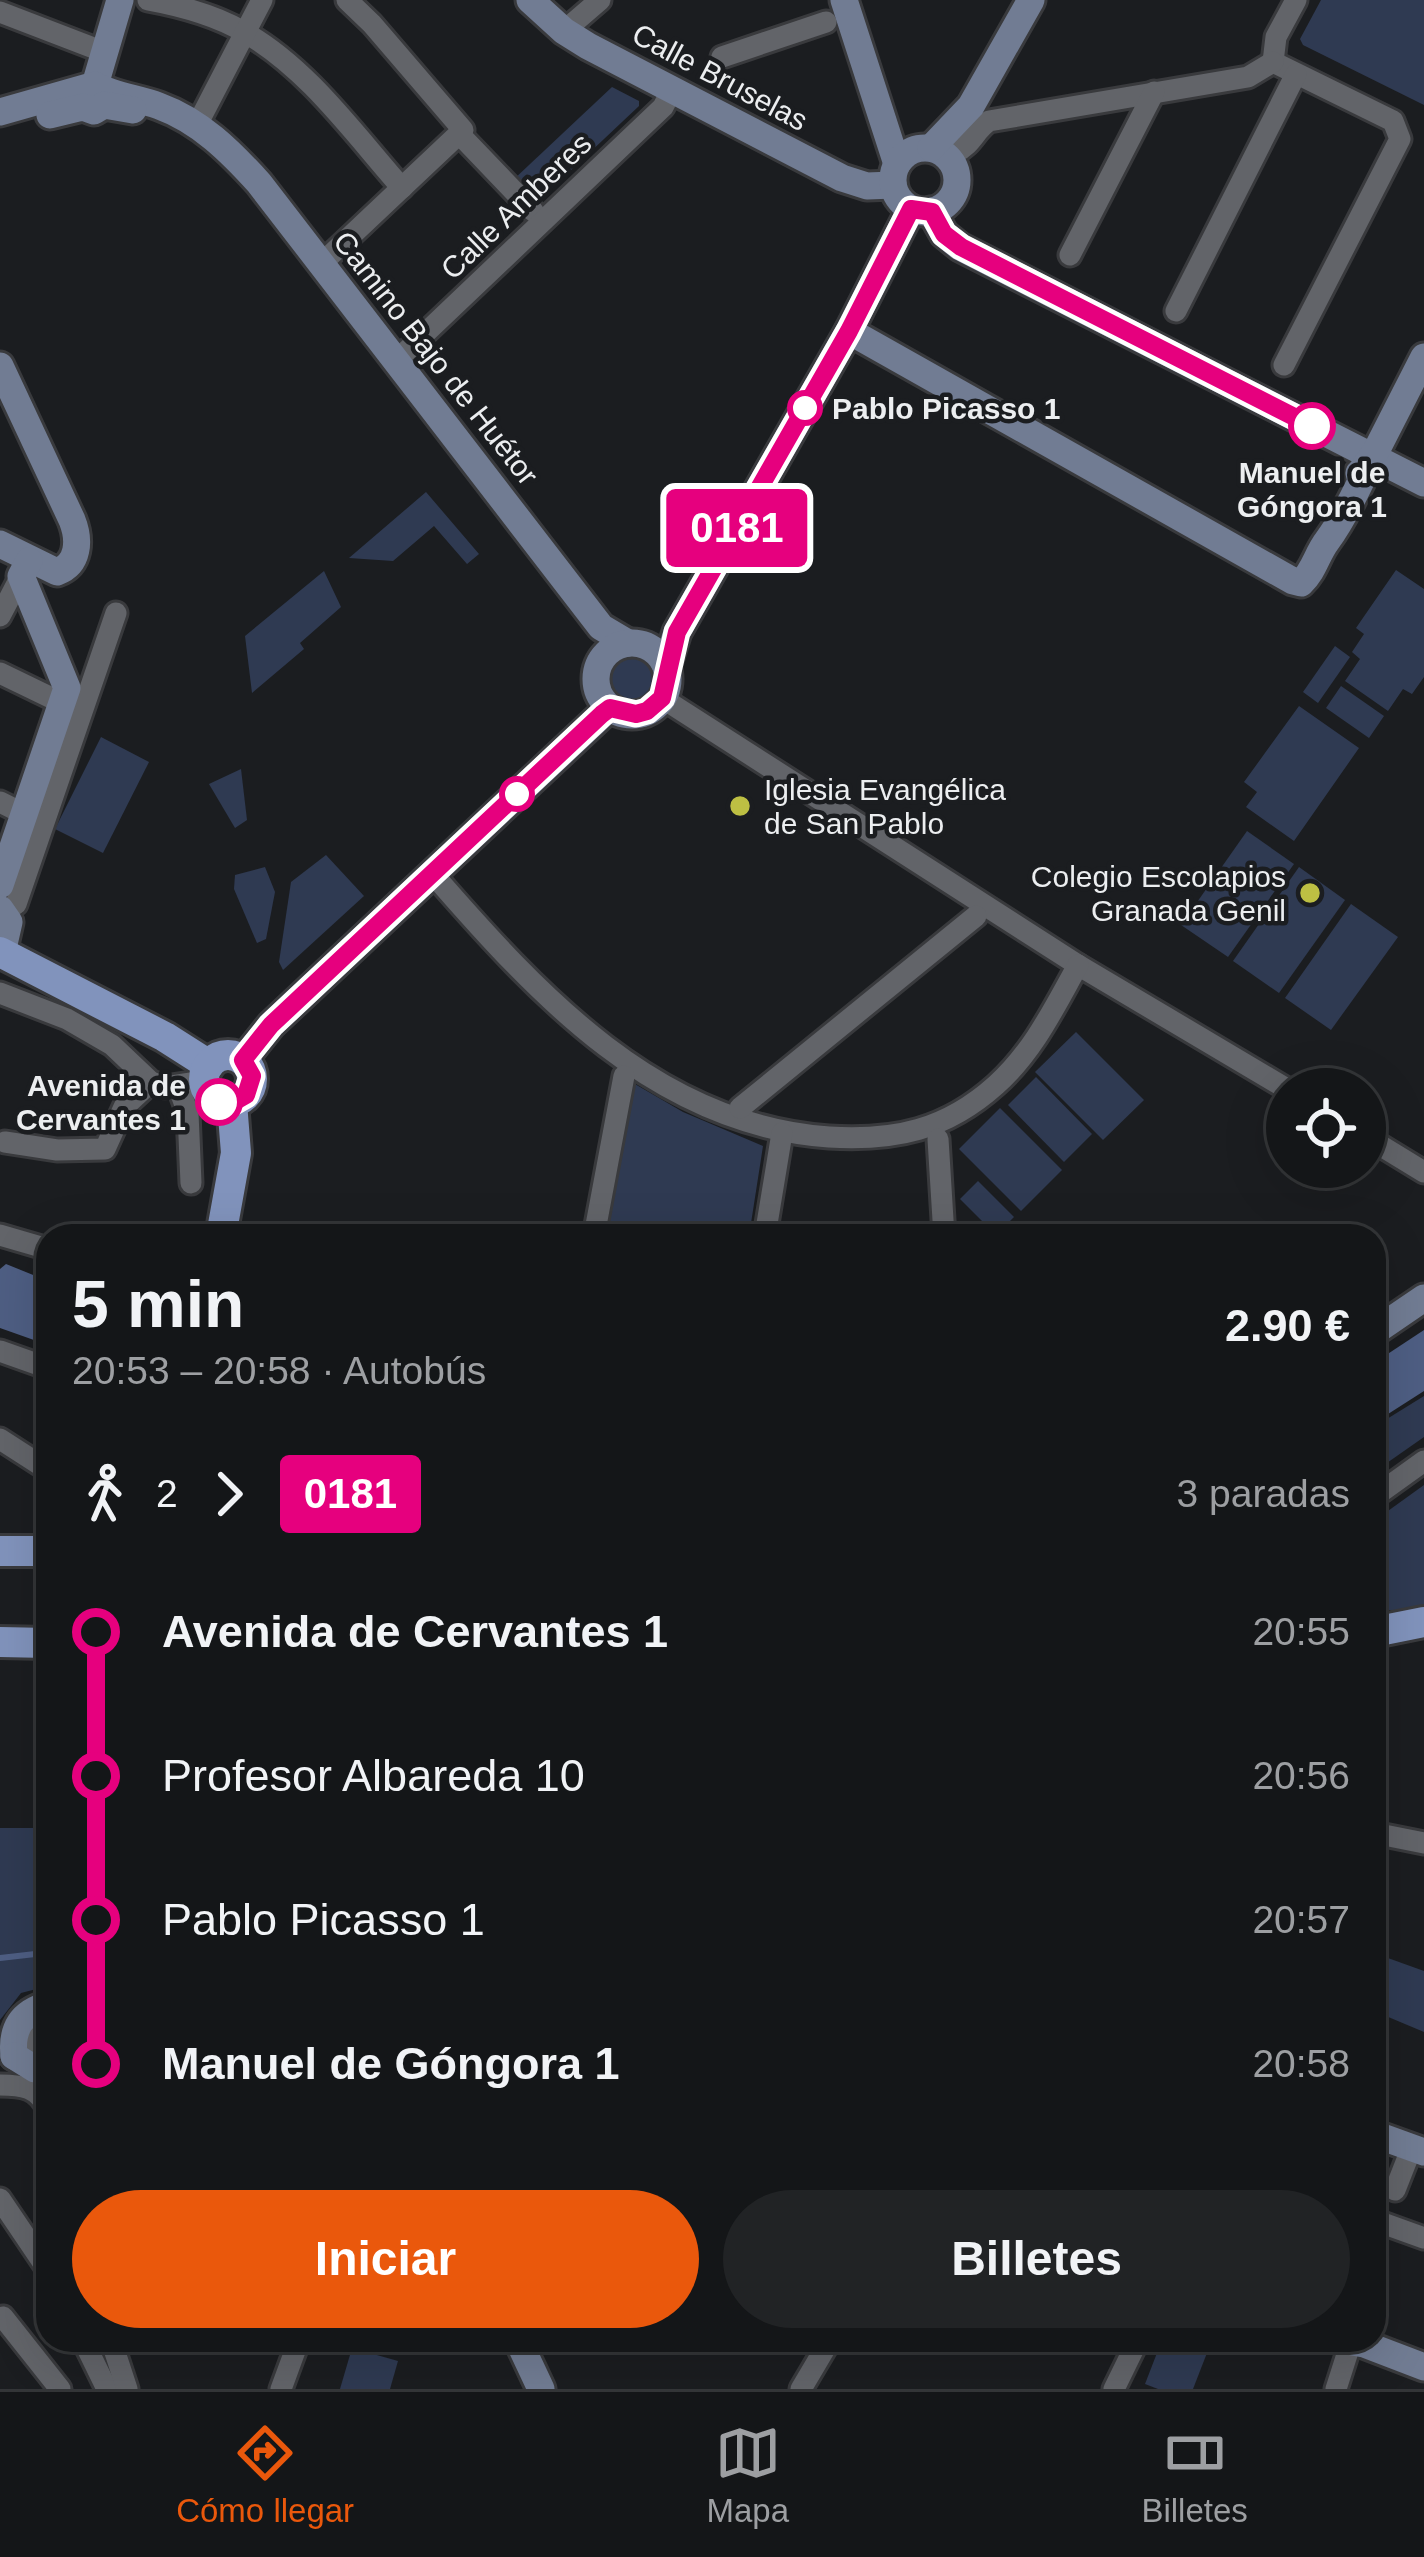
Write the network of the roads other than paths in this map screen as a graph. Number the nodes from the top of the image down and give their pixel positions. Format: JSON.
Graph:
{"nodes":[{"id":1,"x":120,"y":0,"type":"edge"},
{"id":2,"x":148,"y":0,"type":"edge"},
{"id":3,"x":262,"y":0,"type":"edge"},
{"id":4,"x":347,"y":0,"type":"edge"},
{"id":5,"x":530,"y":0,"type":"edge"},
{"id":6,"x":600,"y":0,"type":"edge"},
{"id":7,"x":1030,"y":0,"type":"edge"},
{"id":8,"x":1296,"y":0,"type":"edge"},
{"id":9,"x":836,"y":11,"type":"edge"},
{"id":10,"x":0,"y":12,"type":"edge"},
{"id":11,"x":564,"y":31,"type":"junction"},
{"id":12,"x":245,"y":32,"type":"junction"},
{"id":13,"x":104,"y":52,"type":"junction"},
{"id":14,"x":722,"y":57,"type":"dead end"},
{"id":15,"x":1273,"y":62,"type":"junction"},
{"id":16,"x":1296,"y":74,"type":"junction"},
{"id":17,"x":672,"y":90,"type":"junction"},
{"id":18,"x":1154,"y":92,"type":"junction"},
{"id":19,"x":94,"y":96,"type":"junction"},
{"id":20,"x":134,"y":97,"type":"junction"},
{"id":21,"x":0,"y":112,"type":"edge"},
{"id":22,"x":0,"y":125,"type":"edge"},
{"id":23,"x":204,"y":130,"type":"junction"},
{"id":24,"x":466,"y":141,"type":"dead end"},
{"id":25,"x":946,"y":154,"type":"junction"},
{"id":26,"x":895,"y":174,"type":"junction"},
{"id":27,"x":402,"y":188,"type":"junction"},
{"id":28,"x":921,"y":210,"type":"junction"},
{"id":29,"x":533,"y":212,"type":"dead end"},
{"id":30,"x":1070,"y":255,"type":"dead end"},
{"id":31,"x":321,"y":264,"type":"junction"},
{"id":32,"x":1176,"y":311,"type":"dead end"},
{"id":33,"x":849,"y":331,"type":"junction"},
{"id":34,"x":1424,"y":357,"type":"edge"},
{"id":35,"x":397,"y":361,"type":"junction"},
{"id":36,"x":1284,"y":365,"type":"dead end"},
{"id":37,"x":0,"y":366,"type":"edge"},
{"id":38,"x":1366,"y":465,"type":"junction"},
{"id":39,"x":1424,"y":484,"type":"edge"},
{"id":40,"x":0,"y":544,"type":"edge"},
{"id":41,"x":25,"y":569,"type":"junction"},
{"id":42,"x":116,"y":614,"type":"dead end"},
{"id":43,"x":0,"y":616,"type":"edge"},
{"id":44,"x":677,"y":632,"type":"junction"},
{"id":45,"x":623,"y":648,"type":"junction"},
{"id":46,"x":666,"y":667,"type":"junction"},
{"id":47,"x":0,"y":673,"type":"edge"},
{"id":48,"x":662,"y":698,"type":"junction"},
{"id":49,"x":62,"y":703,"type":"junction"},
{"id":50,"x":610,"y":708,"type":"junction"},
{"id":51,"x":12,"y":808,"type":"edge"},
{"id":52,"x":432,"y":873,"type":"junction"},
{"id":53,"x":5,"y":899,"type":"edge"},
{"id":54,"x":976,"y":916,"type":"dead end"},
{"id":55,"x":1,"y":952,"type":"edge"},
{"id":56,"x":1078,"y":965,"type":"junction"},
{"id":57,"x":0,"y":993,"type":"edge"},
{"id":58,"x":119,"y":1031,"type":"junction"},
{"id":59,"x":243,"y":1060,"type":"junction"},
{"id":60,"x":624,"y":1076,"type":"dead end"},
{"id":61,"x":1266,"y":1077,"type":"edge"},
{"id":62,"x":198,"y":1080,"type":"junction"},
{"id":63,"x":151,"y":1082,"type":"junction"},
{"id":64,"x":232,"y":1103,"type":"junction"},
{"id":65,"x":740,"y":1108,"type":"dead end"},
{"id":66,"x":782,"y":1132,"type":"junction"},
{"id":67,"x":938,"y":1138,"type":"dead end"},
{"id":68,"x":4,"y":1142,"type":"dead end"},
{"id":69,"x":1386,"y":1149,"type":"edge"},
{"id":70,"x":1424,"y":1172,"type":"edge"},
{"id":71,"x":191,"y":1183,"type":"dead end"},
{"id":72,"x":223,"y":1224,"type":"edge"},
{"id":73,"x":596,"y":1224,"type":"edge"},
{"id":74,"x":767,"y":1224,"type":"edge"},
{"id":75,"x":943,"y":1224,"type":"edge"},
{"id":76,"x":0,"y":1235,"type":"edge"},
{"id":77,"x":36,"y":1246,"type":"edge"},
{"id":78,"x":1424,"y":1298,"type":"edge"},
{"id":79,"x":1386,"y":1324,"type":"edge"},
{"id":80,"x":0,"y":1352,"type":"edge"},
{"id":81,"x":36,"y":1364,"type":"edge"},
{"id":82,"x":0,"y":1439,"type":"edge"},
{"id":83,"x":1424,"y":1460,"type":"edge"},
{"id":84,"x":36,"y":1462,"type":"edge"},
{"id":85,"x":1386,"y":1488,"type":"edge"},
{"id":86,"x":0,"y":1551,"type":"edge"},
{"id":87,"x":36,"y":1551,"type":"edge"},
{"id":88,"x":1424,"y":1622,"type":"edge"},
{"id":89,"x":1386,"y":1630,"type":"edge"},
{"id":90,"x":0,"y":1642,"type":"edge"},
{"id":91,"x":36,"y":1643,"type":"edge"},
{"id":92,"x":1386,"y":1835,"type":"edge"},
{"id":93,"x":1424,"y":1843,"type":"edge"},
{"id":94,"x":36,"y":2008,"type":"edge"},
{"id":95,"x":36,"y":2025,"type":"edge"},
{"id":96,"x":36,"y":2053,"type":"edge"},
{"id":97,"x":7,"y":2058,"type":"edge"},
{"id":98,"x":36,"y":2067,"type":"edge"},
{"id":99,"x":0,"y":2085,"type":"edge"},
{"id":100,"x":36,"y":2095,"type":"edge"},
{"id":101,"x":1386,"y":2138,"type":"edge"},
{"id":102,"x":1418,"y":2150,"type":"edge"},
{"id":103,"x":0,"y":2199,"type":"edge"},
{"id":104,"x":1386,"y":2209,"type":"edge"},
{"id":105,"x":1386,"y":2224,"type":"edge"},
{"id":106,"x":1424,"y":2238,"type":"edge"},
{"id":107,"x":36,"y":2252,"type":"edge"},
{"id":108,"x":3,"y":2317,"type":"edge"},
{"id":109,"x":89,"y":2352,"type":"edge"},
{"id":110,"x":114,"y":2352,"type":"edge"},
{"id":111,"x":295,"y":2352,"type":"edge"},
{"id":112,"x":524,"y":2352,"type":"edge"},
{"id":113,"x":823,"y":2352,"type":"edge"},
{"id":114,"x":1132,"y":2352,"type":"edge"},
{"id":115,"x":1344,"y":2352,"type":"edge"},
{"id":116,"x":1379,"y":2352,"type":"edge"},
{"id":117,"x":1424,"y":2367,"type":"edge"},
{"id":118,"x":60,"y":2389,"type":"edge"},
{"id":119,"x":107,"y":2389,"type":"edge"},
{"id":120,"x":127,"y":2389,"type":"edge"},
{"id":121,"x":281,"y":2389,"type":"edge"},
{"id":122,"x":541,"y":2389,"type":"edge"},
{"id":123,"x":801,"y":2389,"type":"edge"},
{"id":124,"x":1114,"y":2389,"type":"edge"},
{"id":125,"x":1336,"y":2389,"type":"edge"}],
"edges":[{"from":1,"to":13,"type":"main road"},
{"from":2,"to":12,"type":"street"},
{"from":3,"to":12,"type":"street"},
{"from":4,"to":27,"type":"street"},
{"from":5,"to":11,"type":"main road","name":"Calle Bruselas"},
{"from":6,"to":11,"type":"street"},
{"from":7,"to":25,"type":"main road"},
{"from":8,"to":15,"type":"street"},
{"from":9,"to":14,"type":"street"},
{"from":9,"to":26,"type":"main road"},
{"from":10,"to":13,"type":"street"},
{"from":11,"to":17,"type":"main road","name":"Calle Bruselas"},
{"from":12,"to":23,"type":"street"},
{"from":12,"to":27,"type":"street"},
{"from":13,"to":19,"type":"main road"},
{"from":13,"to":20,"type":"main road"},
{"from":15,"to":16,"type":"street"},
{"from":15,"to":18,"type":"street"},
{"from":16,"to":32,"type":"street"},
{"from":16,"to":36,"type":"street"},
{"from":17,"to":26,"type":"main road","name":"Calle Bruselas"},
{"from":17,"to":35,"type":"street","name":"Calle Amberes"},
{"from":18,"to":25,"type":"street"},
{"from":18,"to":30,"type":"street"},
{"from":19,"to":20,"type":"main road","name":"Camino Bajo de Huétor"},
{"from":19,"to":21,"type":"main road","name":"Camino Bajo de Huétor"},
{"from":19,"to":22,"type":"main road","name":"Camino Bajo de Huétor"},
{"from":19,"to":23,"type":"main road","name":"Camino Bajo de Huétor"},
{"from":20,"to":23,"type":"main road","name":"Camino Bajo de Huétor"},
{"from":23,"to":31,"type":"main road","name":"Camino Bajo de Huétor"},
{"from":24,"to":29,"type":"street","name":"Calle Amberes"},
{"from":25,"to":26,"type":"main road"},
{"from":25,"to":28,"type":"main road"},
{"from":26,"to":28,"type":"main road"},
{"from":27,"to":31,"type":"street"},
{"from":28,"to":33,"type":"main road"},
{"from":28,"to":38,"type":"main road"},
{"from":31,"to":35,"type":"main road","name":"Camino Bajo de Huétor"},
{"from":33,"to":38,"type":"main road"},
{"from":33,"to":44,"type":"main road"},
{"from":34,"to":38,"type":"main road"},
{"from":35,"to":45,"type":"main road","name":"Camino Bajo de Huétor"},
{"from":37,"to":41,"type":"main road"},
{"from":38,"to":39,"type":"main road"},
{"from":40,"to":41,"type":"main road"},
{"from":41,"to":43,"type":"street"},
{"from":41,"to":49,"type":"main road"},
{"from":42,"to":53,"type":"street"},
{"from":44,"to":45,"type":"main road"},
{"from":44,"to":46,"type":"main road"},
{"from":45,"to":46,"type":"main road"},
{"from":45,"to":50,"type":"main road"},
{"from":46,"to":48,"type":"main road"},
{"from":47,"to":49,"type":"street"},
{"from":48,"to":50,"type":"main road"},
{"from":48,"to":56,"type":"street"},
{"from":49,"to":51,"type":"main road"},
{"from":50,"to":52,"type":"main road"},
{"from":51,"to":53,"type":"main road"},
{"from":52,"to":59,"type":"main road"},
{"from":52,"to":66,"type":"street"},
{"from":53,"to":55,"type":"main road"},
{"from":54,"to":65,"type":"street"},
{"from":55,"to":58,"type":"main road"},
{"from":56,"to":61,"type":"street"},
{"from":56,"to":66,"type":"street"},
{"from":57,"to":58,"type":"street"},
{"from":58,"to":62,"type":"main road"},
{"from":58,"to":63,"type":"street"},
{"from":59,"to":62,"type":"main road"},
{"from":59,"to":64,"type":"main road"},
{"from":60,"to":73,"type":"street"},
{"from":62,"to":63,"type":"street"},
{"from":62,"to":64,"type":"main road"},
{"from":62,"to":71,"type":"street"},
{"from":63,"to":68,"type":"street"},
{"from":64,"to":72,"type":"main road"},
{"from":66,"to":74,"type":"street"},
{"from":67,"to":75,"type":"street"},
{"from":69,"to":70,"type":"street"},
{"from":76,"to":77,"type":"street"},
{"from":78,"to":79,"type":"main road"},
{"from":80,"to":81,"type":"street"},
{"from":82,"to":84,"type":"street"},
{"from":83,"to":85,"type":"street"},
{"from":86,"to":87,"type":"main road"},
{"from":88,"to":89,"type":"main road"},
{"from":90,"to":91,"type":"main road"},
{"from":92,"to":93,"type":"street"},
{"from":94,"to":97,"type":"main road"},
{"from":95,"to":96,"type":"street"},
{"from":97,"to":98,"type":"main road"},
{"from":99,"to":100,"type":"street"},
{"from":101,"to":102,"type":"main road"},
{"from":102,"to":104,"type":"street"},
{"from":103,"to":107,"type":"street"},
{"from":105,"to":106,"type":"street"},
{"from":108,"to":118,"type":"street"},
{"from":109,"to":119,"type":"street"},
{"from":110,"to":120,"type":"street"},
{"from":111,"to":121,"type":"street"},
{"from":112,"to":122,"type":"main road"},
{"from":113,"to":123,"type":"street"},
{"from":114,"to":124,"type":"street"},
{"from":115,"to":125,"type":"street"},
{"from":116,"to":117,"type":"main road"}]}
